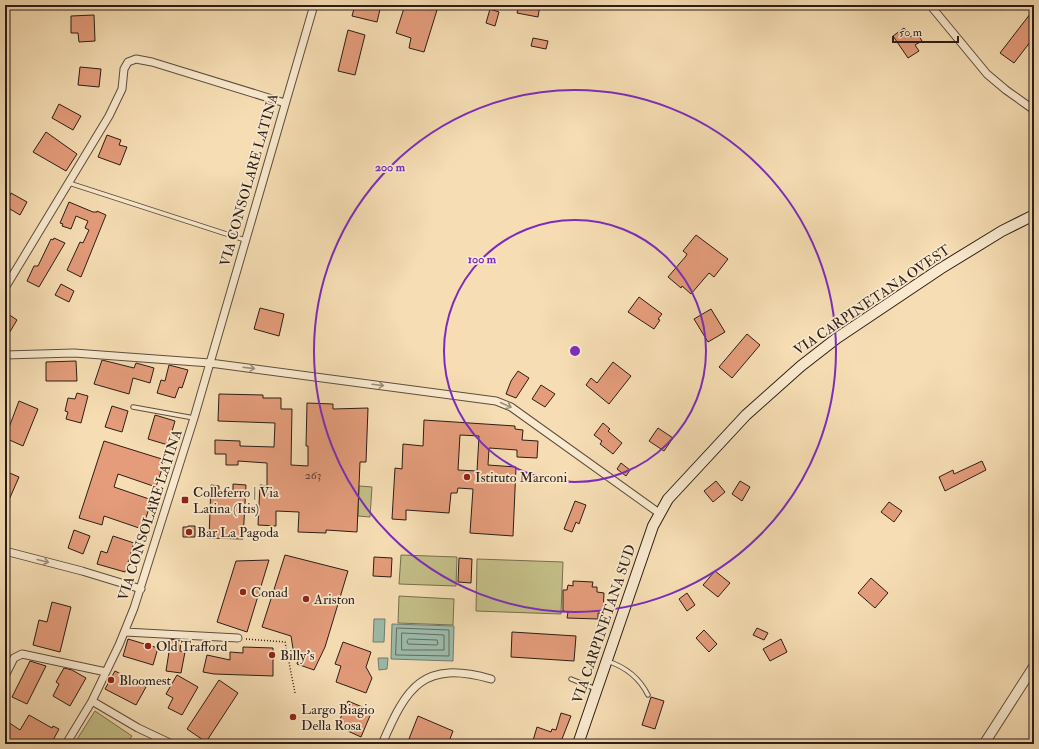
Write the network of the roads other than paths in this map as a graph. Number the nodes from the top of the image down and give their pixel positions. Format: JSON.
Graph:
{"nodes":[{"id":1,"x":314,"y":5,"type":"edge"},
{"id":2,"x":930,"y":5,"type":"edge"},
{"id":3,"x":285,"y":104,"type":"junction"},
{"id":4,"x":1034,"y":110,"type":"edge"},
{"id":5,"x":68,"y":183,"type":"junction"},
{"id":6,"x":1034,"y":215,"type":"edge"},
{"id":7,"x":245,"y":240,"type":"junction"},
{"id":8,"x":5,"y":288,"type":"edge"},
{"id":9,"x":5,"y":355,"type":"edge"},
{"id":10,"x":210,"y":363,"type":"junction"},
{"id":11,"x":133,"y":407,"type":"dead end"},
{"id":12,"x":194,"y":418,"type":"junction"},
{"id":13,"x":659,"y":513,"type":"junction"},
{"id":14,"x":5,"y":552,"type":"edge"},
{"id":15,"x":140,"y":589,"type":"junction"},
{"id":16,"x":125,"y":632,"type":"junction"},
{"id":17,"x":238,"y":638,"type":"road end"},
{"id":18,"x":606,"y":661,"type":"junction"},
{"id":19,"x":1034,"y":666,"type":"edge"},
{"id":20,"x":106,"y":672,"type":"junction"},
{"id":21,"x":5,"y":676,"type":"edge"},
{"id":22,"x":491,"y":679,"type":"dead end"},
{"id":23,"x":572,"y":679,"type":"dead end"},
{"id":24,"x":596,"y":689,"type":"junction"},
{"id":25,"x":648,"y":695,"type":"dead end"},
{"id":26,"x":92,"y":701,"type":"junction"},
{"id":27,"x":66,"y":744,"type":"edge"},
{"id":28,"x":172,"y":744,"type":"edge"},
{"id":29,"x":382,"y":744,"type":"edge"},
{"id":30,"x":578,"y":744,"type":"edge"},
{"id":31,"x":984,"y":744,"type":"edge"}],
"edges":[{"from":1,"to":3,"type":"street","name":"VIA CONSOLARE LATINA"},
{"from":2,"to":4,"type":"street"},
{"from":3,"to":5,"type":"street"},
{"from":3,"to":7,"type":"street","name":"VIA CONSOLARE LATINA"},
{"from":5,"to":7,"type":"lane"},
{"from":5,"to":8,"type":"street"},
{"from":6,"to":13,"type":"main road","name":"VIA CARPINETANA OVEST"},
{"from":7,"to":10,"type":"street","name":"VIA CONSOLARE LATINA"},
{"from":9,"to":10,"type":"street"},
{"from":10,"to":12,"type":"street","name":"VIA CONSOLARE LATINA"},
{"from":10,"to":13,"type":"street","one_way":true},
{"from":11,"to":12,"type":"lane"},
{"from":12,"to":15,"type":"street","name":"VIA CONSOLARE LATINA"},
{"from":13,"to":18,"type":"main road","name":"VIA CARPINETANA SUD"},
{"from":14,"to":15,"type":"street","one_way":true},
{"from":15,"to":16,"type":"street","name":"VIA CONSOLARE LATINA"},
{"from":16,"to":17,"type":"street"},
{"from":16,"to":20,"type":"street","name":"VIA CONSOLARE LATINA"},
{"from":18,"to":24,"type":"main road","name":"VIA CARPINETANA SUD"},
{"from":18,"to":25,"type":"lane"},
{"from":19,"to":31,"type":"street"},
{"from":20,"to":21,"type":"street"},
{"from":20,"to":26,"type":"street","name":"VIA CONSOLARE LATINA"},
{"from":22,"to":29,"type":"street"},
{"from":23,"to":24,"type":"lane"},
{"from":24,"to":30,"type":"main road","name":"VIA CARPINETANA SUD"},
{"from":26,"to":27,"type":"street","name":"VIA CONSOLARE LATINA"},
{"from":26,"to":28,"type":"street"}]}
